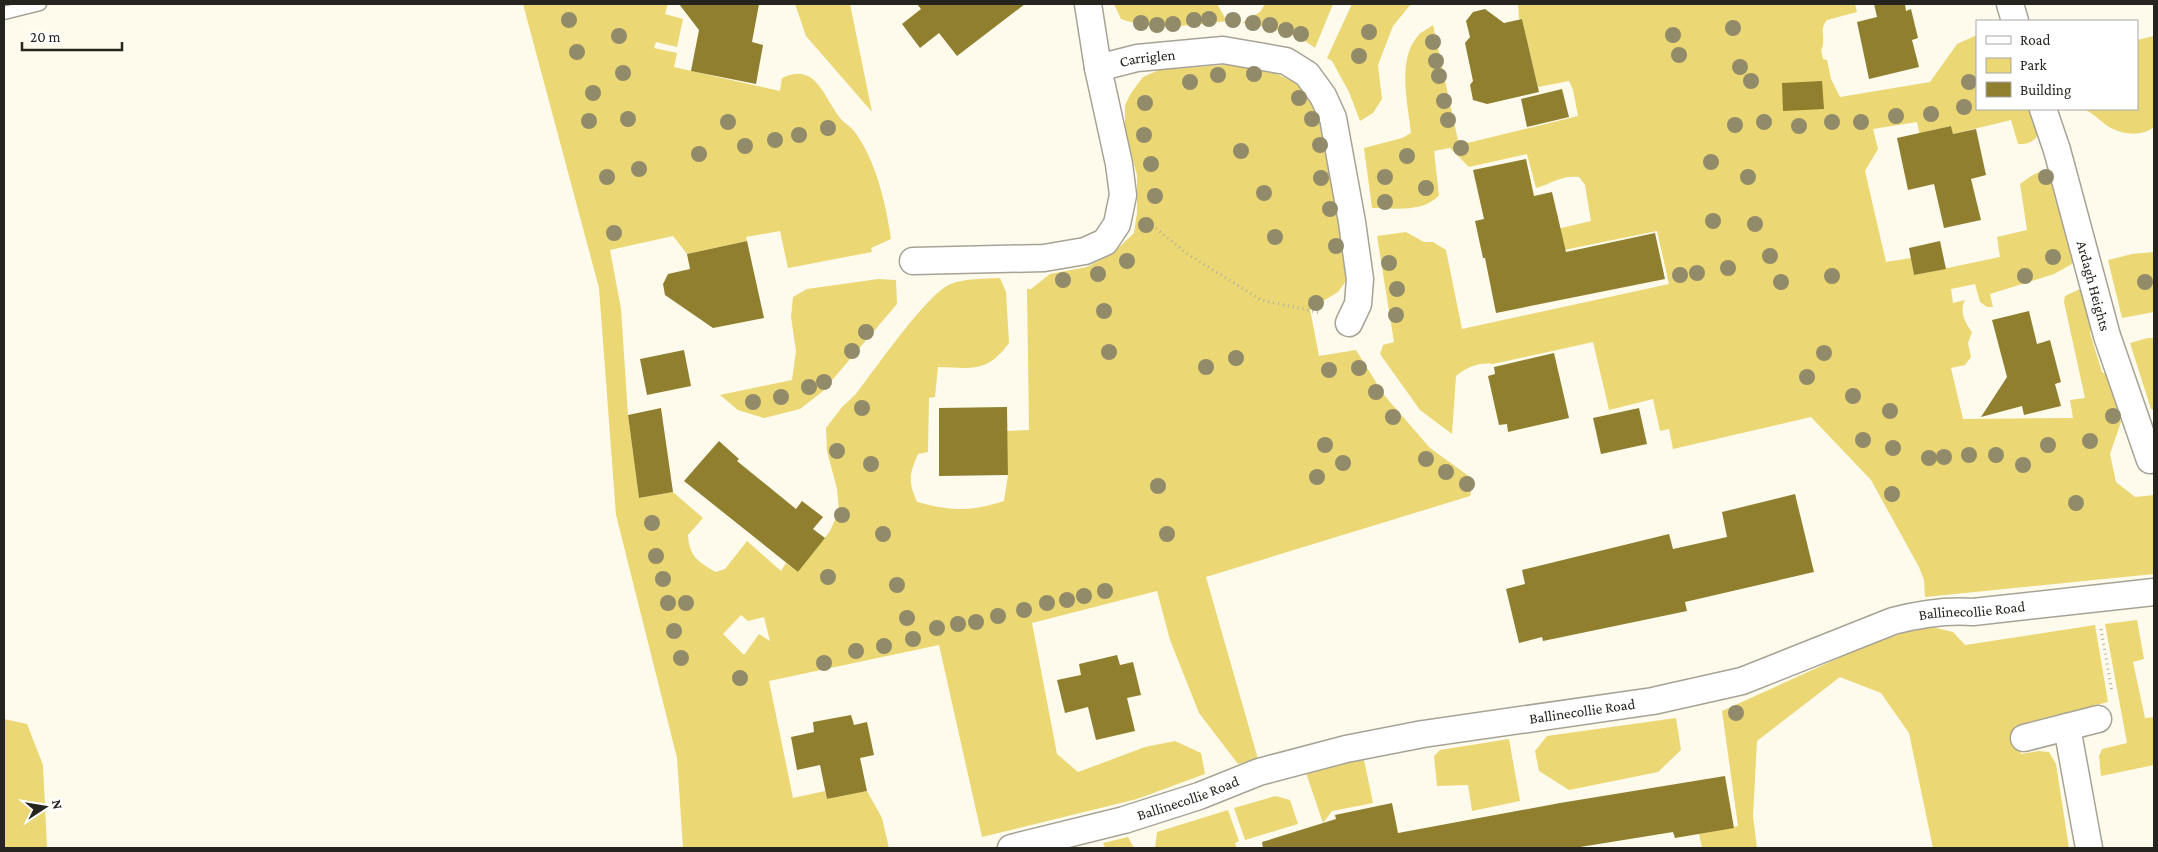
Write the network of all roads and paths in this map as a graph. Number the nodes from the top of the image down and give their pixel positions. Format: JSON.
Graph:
{"nodes":[{"id":1,"x":40,"y":4,"type":"edge"},
{"id":2,"x":1088,"y":4,"type":"edge"},
{"id":3,"x":2010,"y":4,"type":"edge"},
{"id":4,"x":4,"y":13,"type":"edge"},
{"id":5,"x":2015,"y":20,"type":"edge"},
{"id":6,"x":1098,"y":68,"type":"junction"},
{"id":7,"x":2043,"y":110,"type":"edge"},
{"id":8,"x":1122,"y":195,"type":"junction"},
{"id":9,"x":913,"y":261,"type":"dead end"},
{"id":10,"x":1350,"y":323,"type":"joint"},
{"id":11,"x":2150,"y":460,"type":"dead end"},
{"id":12,"x":2154,"y":592,"type":"edge"},
{"id":13,"x":2096,"y":599,"type":"junction"},
{"id":14,"x":2098,"y":719,"type":"joint"},
{"id":15,"x":2068,"y":727,"type":"junction"},
{"id":16,"x":2024,"y":738,"type":"dead end"},
{"id":17,"x":1011,"y":848,"type":"edge"},
{"id":18,"x":2089,"y":848,"type":"edge"}],
"edges":[{"from":1,"to":4,"type":"lane"},
{"from":2,"to":6,"type":"street"},
{"from":3,"to":5,"type":"street"},
{"from":6,"to":8,"type":"street","name":"Carriglen"},
{"from":6,"to":10,"type":"street","name":"Carriglen"},
{"from":7,"to":11,"type":"street","name":"Ardagh Heights"},
{"from":8,"to":9,"type":"street","name":"Carriglen"},
{"from":8,"to":10,"type":"path"},
{"from":12,"to":13,"type":"street","name":"Ballinecollie Road"},
{"from":13,"to":14,"type":"path"},
{"from":13,"to":17,"type":"street","name":"Ballinecollie Road"},
{"from":14,"to":15,"type":"street"},
{"from":15,"to":16,"type":"street"},
{"from":15,"to":18,"type":"street"}]}
